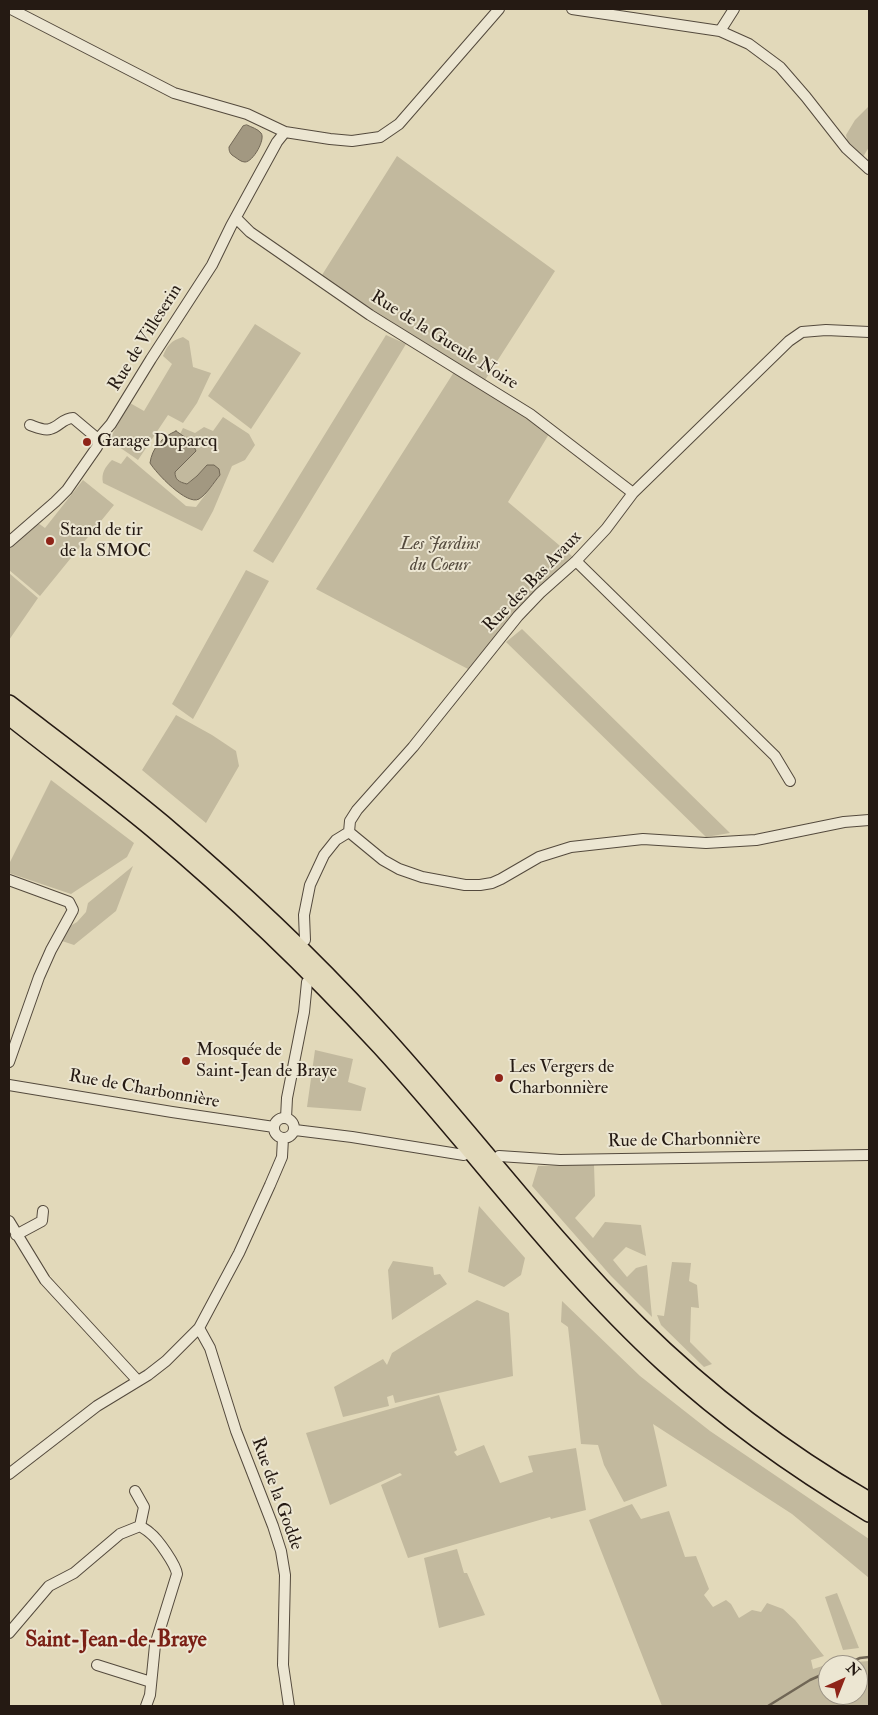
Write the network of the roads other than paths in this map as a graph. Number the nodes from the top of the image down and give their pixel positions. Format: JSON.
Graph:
{"nodes":[{"id":1,"x":11,"y":9,"type":"edge"},
{"id":2,"x":499,"y":9,"type":"edge"},
{"id":3,"x":572,"y":9,"type":"edge"},
{"id":4,"x":734,"y":9,"type":"edge"},
{"id":5,"x":720,"y":31,"type":"junction"},
{"id":6,"x":285,"y":132,"type":"junction"},
{"id":7,"x":869,"y":169,"type":"edge"},
{"id":8,"x":236,"y":218,"type":"junction"},
{"id":9,"x":869,"y":332,"type":"edge"},
{"id":10,"x":30,"y":425,"type":"dead end"},
{"id":11,"x":98,"y":439,"type":"junction"},
{"id":12,"x":633,"y":493,"type":"junction"},
{"id":13,"x":9,"y":542,"type":"edge"},
{"id":14,"x":576,"y":562,"type":"junction"},
{"id":15,"x":9,"y":703,"type":"edge"},
{"id":16,"x":9,"y":717,"type":"edge"},
{"id":17,"x":790,"y":781,"type":"dead end"},
{"id":18,"x":869,"y":820,"type":"edge"},
{"id":19,"x":349,"y":832,"type":"junction"},
{"id":20,"x":9,"y":880,"type":"edge"},
{"id":21,"x":305,"y":940,"type":"dead end"},
{"id":22,"x":307,"y":982,"type":"dead end"},
{"id":23,"x":9,"y":1062,"type":"edge"},
{"id":24,"x":9,"y":1085,"type":"edge"},
{"id":25,"x":286,"y":1118,"type":"junction"},
{"id":26,"x":274,"y":1126,"type":"junction"},
{"id":27,"x":295,"y":1130,"type":"junction"},
{"id":28,"x":283,"y":1138,"type":"junction"},
{"id":29,"x":464,"y":1155,"type":"dead end"},
{"id":30,"x":869,"y":1155,"type":"edge"},
{"id":31,"x":499,"y":1156,"type":"dead end"},
{"id":32,"x":43,"y":1211,"type":"dead end"},
{"id":33,"x":9,"y":1221,"type":"edge"},
{"id":34,"x":18,"y":1238,"type":"junction"},
{"id":35,"x":9,"y":1244,"type":"edge"},
{"id":36,"x":200,"y":1328,"type":"junction"},
{"id":37,"x":138,"y":1381,"type":"junction"},
{"id":38,"x":9,"y":1474,"type":"edge"},
{"id":39,"x":135,"y":1491,"type":"dead end"},
{"id":40,"x":869,"y":1500,"type":"edge"},
{"id":41,"x":869,"y":1514,"type":"edge"},
{"id":42,"x":140,"y":1526,"type":"junction"},
{"id":43,"x":9,"y":1633,"type":"edge"},
{"id":44,"x":97,"y":1665,"type":"dead end"},
{"id":45,"x":151,"y":1682,"type":"junction"},
{"id":46,"x":146,"y":1706,"type":"edge"},
{"id":47,"x":289,"y":1706,"type":"edge"}],
"edges":[{"from":1,"to":6,"type":"street"},
{"from":2,"to":6,"type":"street"},
{"from":3,"to":5,"type":"street"},
{"from":4,"to":5,"type":"street"},
{"from":5,"to":7,"type":"street"},
{"from":6,"to":8,"type":"street","name":"Rue de Villeserin"},
{"from":8,"to":11,"type":"street","name":"Rue de Villeserin"},
{"from":8,"to":12,"type":"street","name":"Rue de la Gueule Noire"},
{"from":9,"to":12,"type":"street","name":"Rue des Bas Avaux"},
{"from":10,"to":11,"type":"street"},
{"from":11,"to":13,"type":"street","name":"Rue de Villeserin"},
{"from":12,"to":14,"type":"street","name":"Rue des Bas Avaux"},
{"from":14,"to":17,"type":"street"},
{"from":14,"to":19,"type":"street","name":"Rue des Bas Avaux"},
{"from":15,"to":40,"type":"highway"},
{"from":16,"to":41,"type":"highway"},
{"from":18,"to":19,"type":"street"},
{"from":19,"to":21,"type":"street","name":"Rue des Bas Avaux"},
{"from":20,"to":23,"type":"street"},
{"from":22,"to":25,"type":"street"},
{"from":24,"to":26,"type":"street","name":"Rue de Charbonnière"},
{"from":25,"to":26,"type":"street"},
{"from":25,"to":27,"type":"street"},
{"from":26,"to":28,"type":"street"},
{"from":27,"to":28,"type":"street"},
{"from":27,"to":29,"type":"street"},
{"from":28,"to":36,"type":"street"},
{"from":30,"to":31,"type":"street","name":"Rue de Charbonnière"},
{"from":32,"to":34,"type":"street"},
{"from":33,"to":34,"type":"street"},
{"from":34,"to":35,"type":"street"},
{"from":34,"to":37,"type":"street"},
{"from":36,"to":37,"type":"street"},
{"from":36,"to":47,"type":"street","name":"Rue de la Godde"},
{"from":37,"to":38,"type":"street"},
{"from":39,"to":42,"type":"street"},
{"from":42,"to":43,"type":"street"},
{"from":42,"to":45,"type":"street"},
{"from":44,"to":45,"type":"street"},
{"from":45,"to":46,"type":"street"}]}
